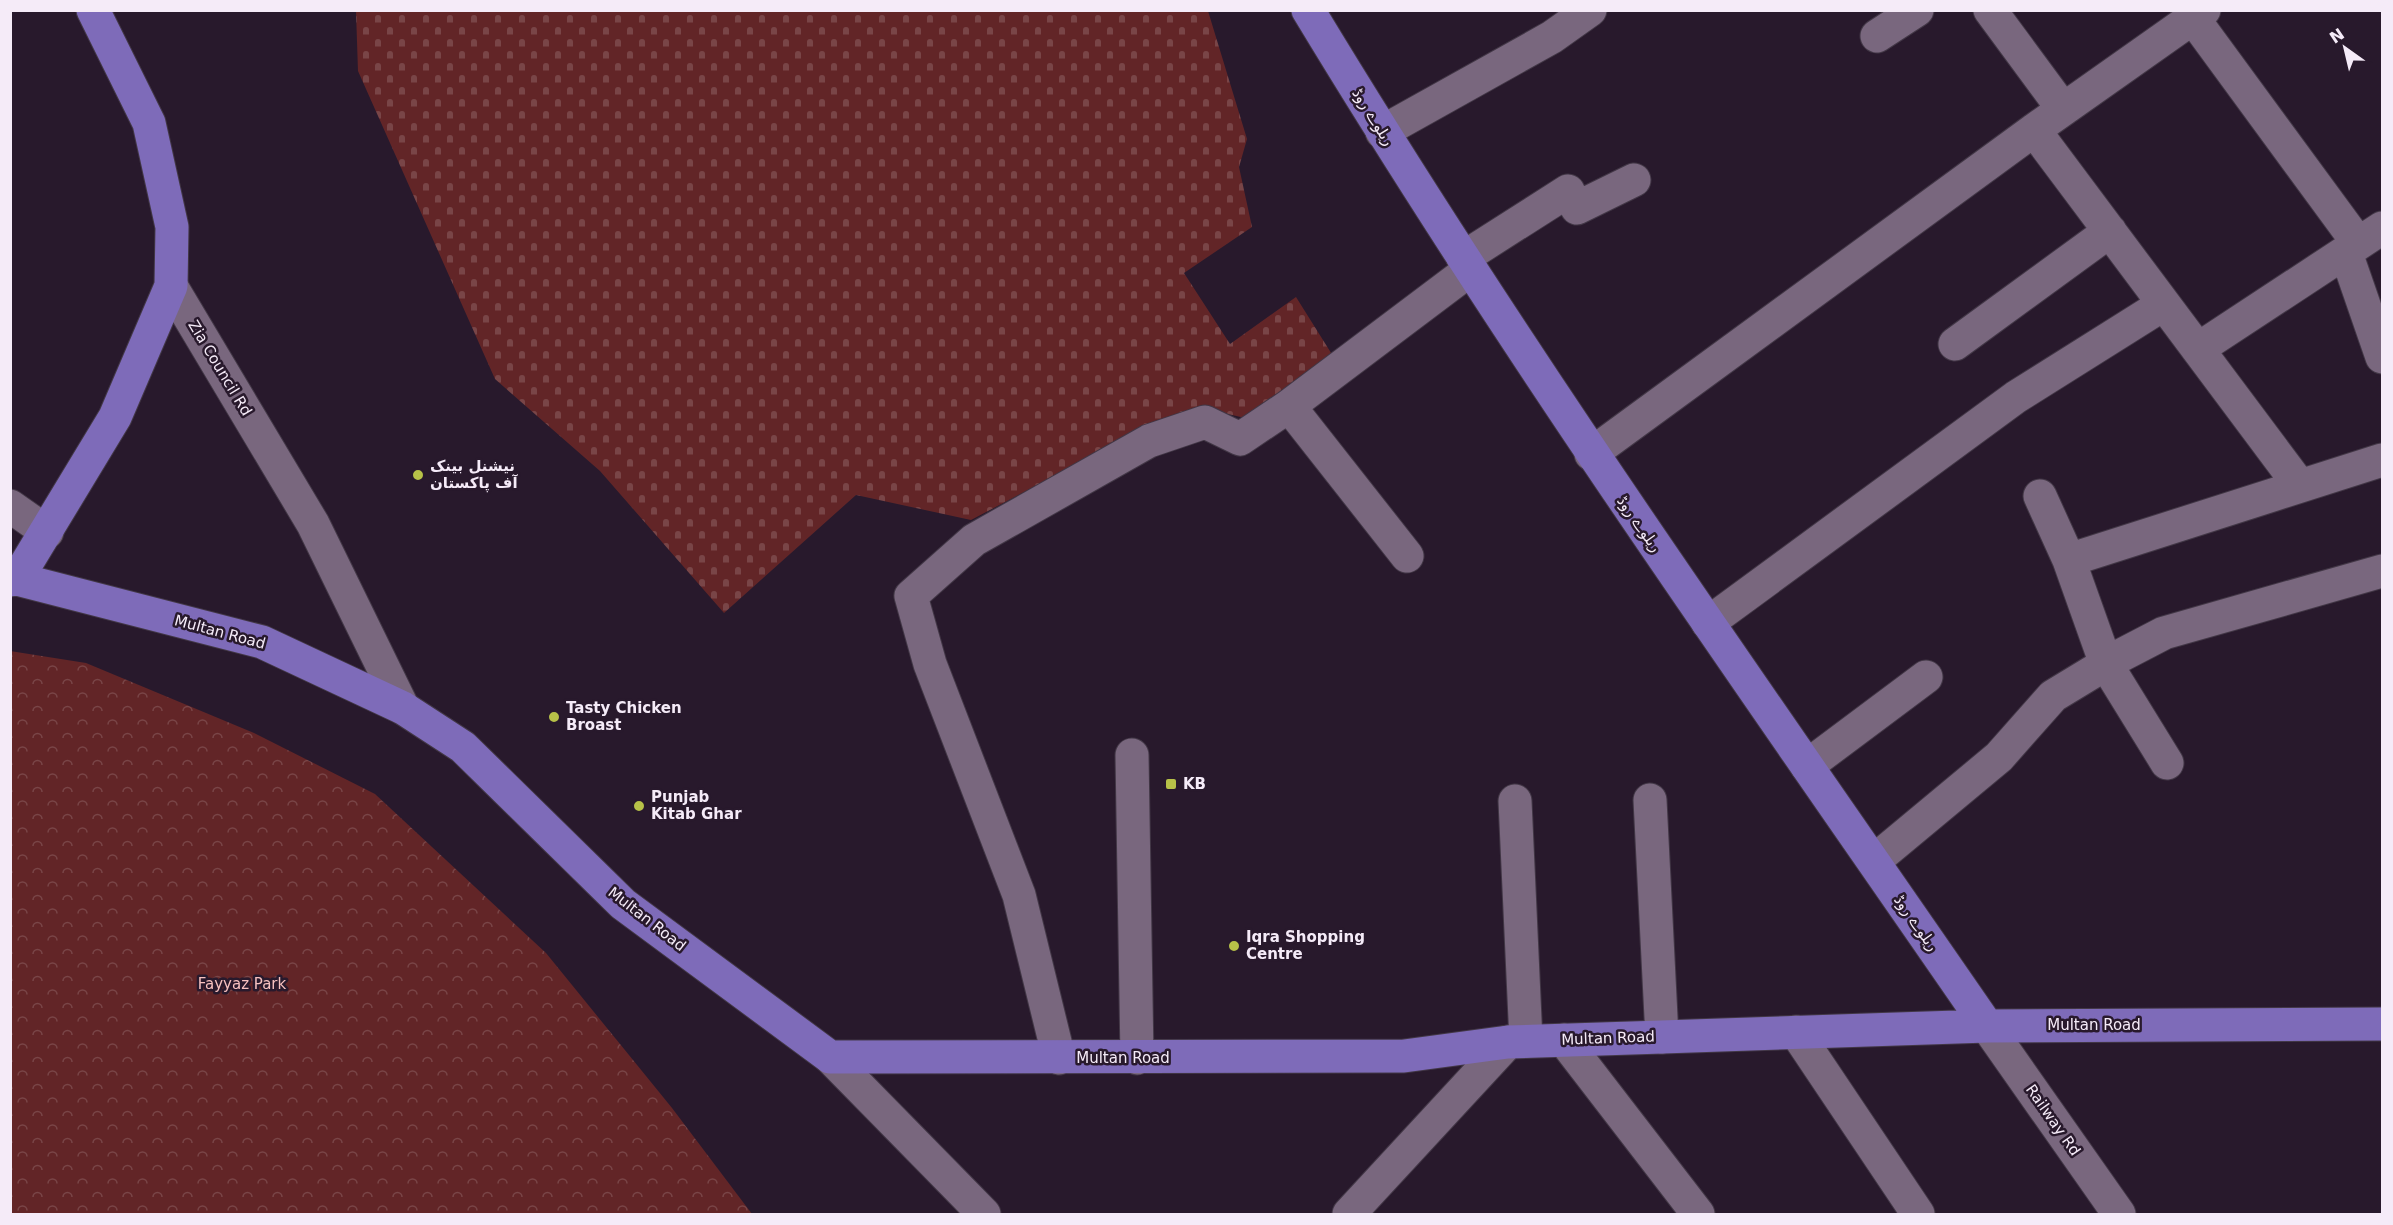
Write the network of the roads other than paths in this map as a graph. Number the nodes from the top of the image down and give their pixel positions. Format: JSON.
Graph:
{"nodes":[{"id":1,"x":93,"y":10,"type":"edge"},
{"id":2,"x":1308,"y":10,"type":"edge"},
{"id":3,"x":1590,"y":10,"type":"edge"},
{"id":4,"x":1917,"y":10,"type":"edge"},
{"id":5,"x":1990,"y":10,"type":"edge"},
{"id":6,"x":2199,"y":14,"type":"edge"},
{"id":7,"x":1877,"y":36,"type":"dead end"},
{"id":8,"x":2063,"y":109,"type":"junction"},
{"id":9,"x":2034,"y":130,"type":"junction"},
{"id":10,"x":1382,"y":132,"type":"junction"},
{"id":11,"x":1634,"y":180,"type":"dead end"},
{"id":12,"x":2110,"y":231,"type":"junction"},
{"id":13,"x":2362,"y":241,"type":"edge"},
{"id":14,"x":1467,"y":263,"type":"junction"},
{"id":15,"x":171,"y":286,"type":"junction"},
{"id":16,"x":2164,"y":304,"type":"junction"},
{"id":17,"x":1954,"y":344,"type":"dead end"},
{"id":18,"x":2198,"y":349,"type":"junction"},
{"id":19,"x":2382,"y":357,"type":"edge"},
{"id":20,"x":1289,"y":406,"type":"junction"},
{"id":21,"x":1591,"y":454,"type":"junction"},
{"id":22,"x":2382,"y":460,"type":"edge"},
{"id":23,"x":2300,"y":486,"type":"junction"},
{"id":24,"x":2040,"y":496,"type":"dead end"},
{"id":25,"x":10,"y":506,"type":"edge"},
{"id":26,"x":47,"y":532,"type":"junction"},
{"id":27,"x":1407,"y":556,"type":"dead end"},
{"id":28,"x":2069,"y":560,"type":"junction"},
{"id":29,"x":2382,"y":571,"type":"edge"},
{"id":30,"x":14,"y":580,"type":"edge"},
{"id":31,"x":1708,"y":623,"type":"junction"},
{"id":32,"x":2106,"y":664,"type":"junction"},
{"id":33,"x":1926,"y":677,"type":"dead end"},
{"id":34,"x":403,"y":708,"type":"junction"},
{"id":35,"x":1132,"y":754,"type":"dead end"},
{"id":36,"x":2167,"y":763,"type":"dead end"},
{"id":37,"x":1807,"y":766,"type":"junction"},
{"id":38,"x":1650,"y":800,"type":"dead end"},
{"id":39,"x":1515,"y":801,"type":"dead end"},
{"id":40,"x":1874,"y":861,"type":"junction"},
{"id":41,"x":2382,"y":1023,"type":"edge"},
{"id":42,"x":1987,"y":1026,"type":"junction"},
{"id":43,"x":1796,"y":1032,"type":"junction"},
{"id":44,"x":1662,"y":1036,"type":"junction"},
{"id":45,"x":1564,"y":1040,"type":"junction"},
{"id":46,"x":1517,"y":1041,"type":"junction"},
{"id":47,"x":830,"y":1057,"type":"junction"},
{"id":48,"x":1059,"y":1058,"type":"junction"},
{"id":49,"x":1137,"y":1058,"type":"junction"},
{"id":50,"x":2117,"y":1214,"type":"edge"},
{"id":51,"x":984,"y":1215,"type":"edge"},
{"id":52,"x":1349,"y":1215,"type":"edge"},
{"id":53,"x":1698,"y":1215,"type":"edge"},
{"id":54,"x":1918,"y":1215,"type":"edge"}],
"edges":[{"from":1,"to":15,"type":"main road"},
{"from":2,"to":10,"type":"main road","name":"ریلوے روڈ"},
{"from":3,"to":10,"type":"street"},
{"from":4,"to":7,"type":"street"},
{"from":5,"to":8,"type":"street"},
{"from":6,"to":8,"type":"street"},
{"from":6,"to":13,"type":"street"},
{"from":8,"to":9,"type":"street"},
{"from":9,"to":12,"type":"street"},
{"from":9,"to":21,"type":"street"},
{"from":10,"to":14,"type":"main road","name":"ریلوے روڈ"},
{"from":11,"to":14,"type":"street"},
{"from":12,"to":16,"type":"street"},
{"from":12,"to":17,"type":"street"},
{"from":13,"to":18,"type":"street"},
{"from":13,"to":19,"type":"street"},
{"from":14,"to":20,"type":"street"},
{"from":14,"to":21,"type":"main road","name":"ریلوے روڈ"},
{"from":15,"to":26,"type":"main road"},
{"from":15,"to":34,"type":"street","name":"Zia Council Rd"},
{"from":16,"to":18,"type":"street"},
{"from":16,"to":31,"type":"street"},
{"from":18,"to":23,"type":"street"},
{"from":20,"to":27,"type":"street"},
{"from":20,"to":48,"type":"street"},
{"from":21,"to":31,"type":"main road","name":"ریلوے روڈ"},
{"from":22,"to":23,"type":"street"},
{"from":23,"to":28,"type":"street"},
{"from":24,"to":28,"type":"street"},
{"from":25,"to":26,"type":"street"},
{"from":26,"to":30,"type":"main road"},
{"from":28,"to":32,"type":"street"},
{"from":29,"to":32,"type":"street"},
{"from":30,"to":34,"type":"main road","name":"Multan Road"},
{"from":31,"to":37,"type":"main road","name":"ریلوے روڈ"},
{"from":32,"to":36,"type":"street"},
{"from":32,"to":40,"type":"street"},
{"from":33,"to":37,"type":"street"},
{"from":34,"to":47,"type":"main road","name":"Multan Road"},
{"from":35,"to":49,"type":"street"},
{"from":37,"to":40,"type":"main road","name":"ریلوے روڈ"},
{"from":38,"to":44,"type":"street"},
{"from":39,"to":46,"type":"street"},
{"from":40,"to":42,"type":"main road","name":"ریلوے روڈ"},
{"from":41,"to":42,"type":"main road","name":"Multan Road"},
{"from":42,"to":43,"type":"main road","name":"Multan Road"},
{"from":42,"to":50,"type":"street","name":"Railway Rd"},
{"from":43,"to":44,"type":"main road","name":"Multan Road"},
{"from":43,"to":54,"type":"street"},
{"from":44,"to":45,"type":"main road","name":"Multan Road"},
{"from":45,"to":46,"type":"main road","name":"Multan Road"},
{"from":45,"to":53,"type":"street"},
{"from":46,"to":49,"type":"main road","name":"Multan Road"},
{"from":46,"to":52,"type":"street"},
{"from":47,"to":48,"type":"main road","name":"Multan Road"},
{"from":47,"to":51,"type":"street"},
{"from":48,"to":49,"type":"main road","name":"Multan Road"}]}
